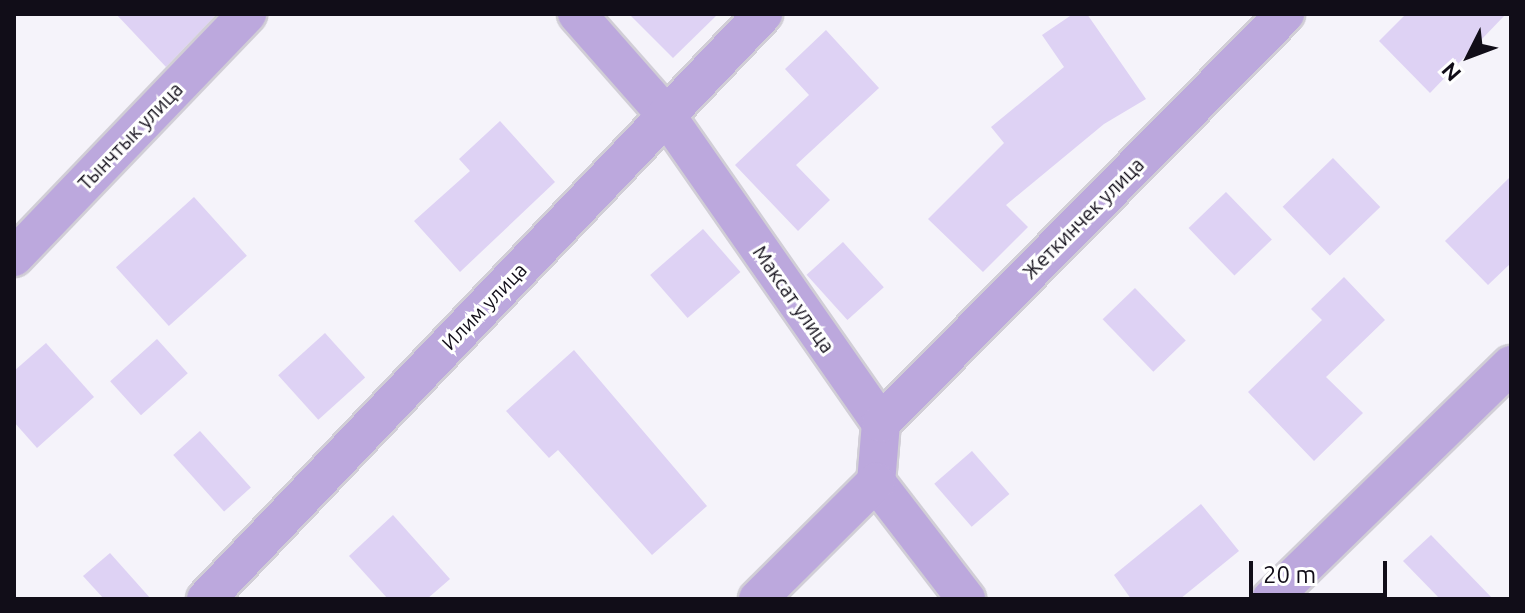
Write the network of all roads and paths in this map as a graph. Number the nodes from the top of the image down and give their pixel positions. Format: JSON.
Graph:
{"nodes":[{"id":1,"x":247,"y":14,"type":"edge"},
{"id":2,"x":577,"y":14,"type":"edge"},
{"id":3,"x":763,"y":14,"type":"edge"},
{"id":4,"x":1285,"y":14,"type":"edge"},
{"id":5,"x":666,"y":115,"type":"junction"},
{"id":6,"x":14,"y":257,"type":"edge"},
{"id":7,"x":1511,"y":365,"type":"edge"},
{"id":8,"x":881,"y":423,"type":"junction"},
{"id":9,"x":876,"y":482,"type":"junction"},
{"id":10,"x":206,"y":599,"type":"edge"},
{"id":11,"x":758,"y":599,"type":"edge"},
{"id":12,"x":966,"y":599,"type":"edge"},
{"id":13,"x":1271,"y":599,"type":"edge"}],
"edges":[{"from":1,"to":6,"type":"street","name":"Тынчтык улица"},
{"from":2,"to":5,"type":"street","name":"Максат улица"},
{"from":3,"to":5,"type":"street","name":"Илим улица"},
{"from":4,"to":8,"type":"street","name":"Жеткинчек улица"},
{"from":5,"to":8,"type":"street","name":"Максат улица"},
{"from":5,"to":10,"type":"street","name":"Илим улица"},
{"from":7,"to":13,"type":"street"},
{"from":8,"to":9,"type":"street"},
{"from":9,"to":11,"type":"street"},
{"from":9,"to":12,"type":"street"}]}
